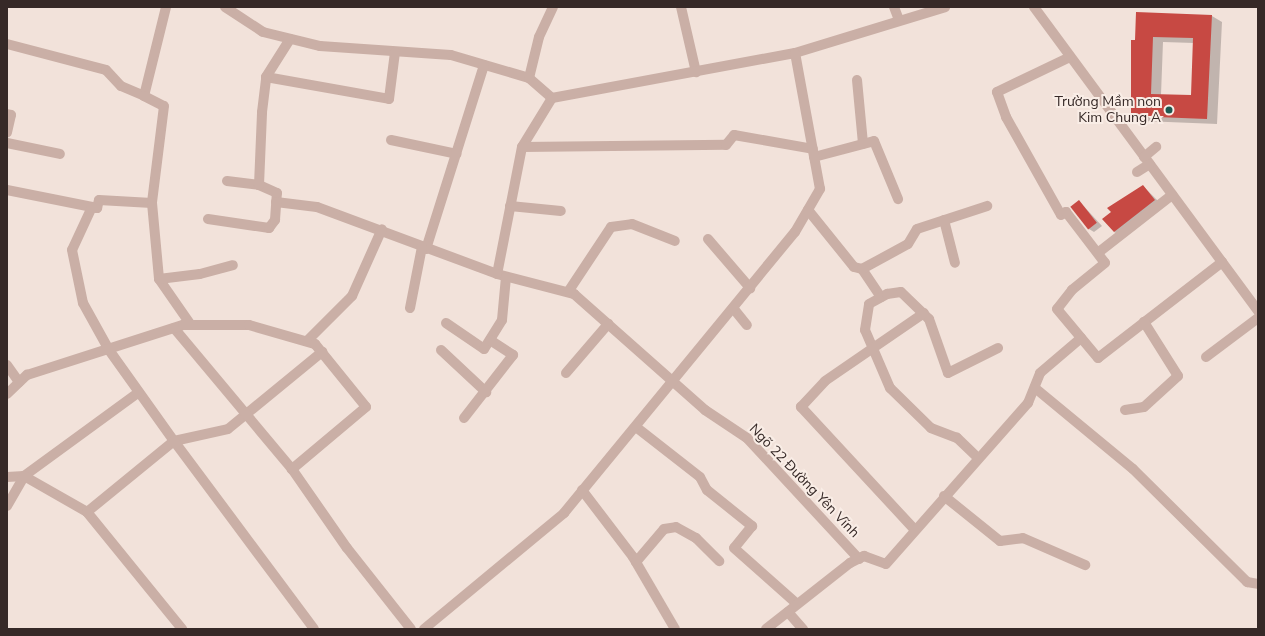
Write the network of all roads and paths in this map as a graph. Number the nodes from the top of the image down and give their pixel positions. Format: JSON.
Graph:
{"nodes":[{"id":1,"x":166,"y":7,"type":"edge"},
{"id":2,"x":225,"y":7,"type":"edge"},
{"id":3,"x":553,"y":7,"type":"edge"},
{"id":4,"x":681,"y":7,"type":"edge"},
{"id":5,"x":894,"y":7,"type":"edge"},
{"id":6,"x":1034,"y":7,"type":"edge"},
{"id":7,"x":938,"y":8,"type":"edge"},
{"id":8,"x":241,"y":12,"type":"edge"},
{"id":9,"x":899,"y":20,"type":"junction"},
{"id":10,"x":290,"y":39,"type":"junction"},
{"id":11,"x":7,"y":44,"type":"edge"},
{"id":12,"x":395,"y":52,"type":"junction"},
{"id":13,"x":795,"y":53,"type":"junction"},
{"id":14,"x":1070,"y":57,"type":"junction"},
{"id":15,"x":484,"y":65,"type":"junction"},
{"id":16,"x":696,"y":72,"type":"junction"},
{"id":17,"x":266,"y":77,"type":"junction"},
{"id":18,"x":529,"y":78,"type":"junction"},
{"id":19,"x":857,"y":80,"type":"dead end"},
{"id":20,"x":144,"y":96,"type":"junction"},
{"id":21,"x":552,"y":98,"type":"junction"},
{"id":22,"x":7,"y":114,"type":"edge"},
{"id":23,"x":7,"y":133,"type":"edge"},
{"id":24,"x":391,"y":140,"type":"dead end"},
{"id":25,"x":7,"y":143,"type":"edge"},
{"id":26,"x":863,"y":144,"type":"junction"},
{"id":27,"x":522,"y":147,"type":"junction"},
{"id":28,"x":1156,"y":147,"type":"dead end"},
{"id":29,"x":814,"y":153,"type":"junction"},
{"id":30,"x":60,"y":154,"type":"dead end"},
{"id":31,"x":457,"y":154,"type":"junction"},
{"id":32,"x":1147,"y":160,"type":"junction"},
{"id":33,"x":1137,"y":172,"type":"dead end"},
{"id":34,"x":227,"y":181,"type":"dead end"},
{"id":35,"x":259,"y":185,"type":"junction"},
{"id":36,"x":7,"y":192,"type":"edge"},
{"id":37,"x":1172,"y":195,"type":"junction"},
{"id":38,"x":898,"y":199,"type":"dead end"},
{"id":39,"x":276,"y":202,"type":"junction"},
{"id":40,"x":152,"y":203,"type":"junction"},
{"id":41,"x":510,"y":206,"type":"junction"},
{"id":42,"x":987,"y":206,"type":"dead end"},
{"id":43,"x":92,"y":207,"type":"junction"},
{"id":44,"x":808,"y":210,"type":"junction"},
{"id":45,"x":561,"y":211,"type":"dead end"},
{"id":46,"x":208,"y":219,"type":"dead end"},
{"id":47,"x":944,"y":220,"type":"junction"},
{"id":48,"x":382,"y":229,"type":"junction"},
{"id":49,"x":708,"y":239,"type":"dead end"},
{"id":50,"x":675,"y":241,"type":"dead end"},
{"id":51,"x":424,"y":248,"type":"junction"},
{"id":52,"x":1099,"y":252,"type":"junction"},
{"id":53,"x":1222,"y":262,"type":"junction"},
{"id":54,"x":955,"y":263,"type":"dead end"},
{"id":55,"x":233,"y":265,"type":"dead end"},
{"id":56,"x":862,"y":269,"type":"junction"},
{"id":57,"x":502,"y":275,"type":"junction"},
{"id":58,"x":160,"y":279,"type":"junction"},
{"id":59,"x":750,"y":288,"type":"junction"},
{"id":60,"x":568,"y":292,"type":"junction"},
{"id":61,"x":881,"y":297,"type":"junction"},
{"id":62,"x":410,"y":308,"type":"dead end"},
{"id":63,"x":733,"y":308,"type":"junction"},
{"id":64,"x":1258,"y":311,"type":"edge"},
{"id":65,"x":924,"y":314,"type":"junction"},
{"id":66,"x":1258,"y":318,"type":"edge"},
{"id":67,"x":1144,"y":322,"type":"junction"},
{"id":68,"x":446,"y":323,"type":"dead end"},
{"id":69,"x":608,"y":324,"type":"junction"},
{"id":70,"x":191,"y":325,"type":"junction"},
{"id":71,"x":747,"y":325,"type":"dead end"},
{"id":72,"x":174,"y":328,"type":"junction"},
{"id":73,"x":1081,"y":338,"type":"junction"},
{"id":74,"x":490,"y":340,"type":"junction"},
{"id":75,"x":307,"y":341,"type":"junction"},
{"id":76,"x":873,"y":348,"type":"junction"},
{"id":77,"x":998,"y":348,"type":"dead end"},
{"id":78,"x":109,"y":350,"type":"junction"},
{"id":79,"x":441,"y":350,"type":"dead end"},
{"id":80,"x":322,"y":352,"type":"junction"},
{"id":81,"x":1206,"y":357,"type":"dead end"},
{"id":82,"x":7,"y":365,"type":"edge"},
{"id":83,"x":566,"y":373,"type":"dead end"},
{"id":84,"x":672,"y":379,"type":"junction"},
{"id":85,"x":19,"y":382,"type":"junction"},
{"id":86,"x":1034,"y":388,"type":"junction"},
{"id":87,"x":139,"y":392,"type":"junction"},
{"id":88,"x":486,"y":392,"type":"junction"},
{"id":89,"x":7,"y":394,"type":"edge"},
{"id":90,"x":1125,"y":410,"type":"dead end"},
{"id":91,"x":246,"y":414,"type":"junction"},
{"id":92,"x":464,"y":418,"type":"dead end"},
{"id":93,"x":636,"y":427,"type":"junction"},
{"id":94,"x":174,"y":441,"type":"junction"},
{"id":95,"x":977,"y":457,"type":"junction"},
{"id":96,"x":292,"y":470,"type":"junction"},
{"id":97,"x":24,"y":476,"type":"junction"},
{"id":98,"x":7,"y":477,"type":"edge"},
{"id":99,"x":582,"y":490,"type":"junction"},
{"id":100,"x":944,"y":496,"type":"junction"},
{"id":101,"x":7,"y":506,"type":"edge"},
{"id":102,"x":87,"y":512,"type":"junction"},
{"id":103,"x":915,"y":530,"type":"junction"},
{"id":104,"x":859,"y":559,"type":"junction"},
{"id":105,"x":719,"y":561,"type":"dead end"},
{"id":106,"x":636,"y":562,"type":"junction"},
{"id":107,"x":1085,"y":565,"type":"dead end"},
{"id":108,"x":1258,"y":584,"type":"edge"},
{"id":109,"x":797,"y":604,"type":"junction"},
{"id":110,"x":788,"y":612,"type":"junction"},
{"id":111,"x":182,"y":629,"type":"edge"},
{"id":112,"x":314,"y":629,"type":"edge"},
{"id":113,"x":411,"y":629,"type":"edge"},
{"id":114,"x":424,"y":629,"type":"edge"},
{"id":115,"x":675,"y":629,"type":"edge"},
{"id":116,"x":766,"y":629,"type":"edge"},
{"id":117,"x":803,"y":629,"type":"edge"}],
"edges":[{"from":1,"to":20,"type":"street"},
{"from":2,"to":8,"type":"street"},
{"from":3,"to":18,"type":"street"},
{"from":4,"to":16,"type":"street"},
{"from":5,"to":9,"type":"street"},
{"from":6,"to":14,"type":"street"},
{"from":7,"to":9,"type":"street"},
{"from":8,"to":10,"type":"street"},
{"from":9,"to":13,"type":"street"},
{"from":10,"to":12,"type":"street"},
{"from":10,"to":17,"type":"street"},
{"from":11,"to":20,"type":"street"},
{"from":12,"to":15,"type":"street"},
{"from":12,"to":17,"type":"street"},
{"from":13,"to":16,"type":"street"},
{"from":13,"to":29,"type":"street"},
{"from":14,"to":32,"type":"street"},
{"from":14,"to":52,"type":"street"},
{"from":15,"to":18,"type":"street"},
{"from":15,"to":31,"type":"street"},
{"from":16,"to":21,"type":"street"},
{"from":17,"to":35,"type":"street"},
{"from":18,"to":21,"type":"street"},
{"from":19,"to":26,"type":"street"},
{"from":20,"to":40,"type":"street"},
{"from":21,"to":27,"type":"street"},
{"from":22,"to":23,"type":"street"},
{"from":24,"to":31,"type":"street"},
{"from":25,"to":30,"type":"street"},
{"from":26,"to":29,"type":"street"},
{"from":26,"to":38,"type":"street"},
{"from":27,"to":29,"type":"street"},
{"from":27,"to":41,"type":"street"},
{"from":28,"to":32,"type":"street"},
{"from":29,"to":44,"type":"street"},
{"from":31,"to":51,"type":"street"},
{"from":32,"to":33,"type":"street"},
{"from":32,"to":37,"type":"street"},
{"from":34,"to":35,"type":"street"},
{"from":35,"to":39,"type":"street"},
{"from":36,"to":43,"type":"street"},
{"from":37,"to":52,"type":"street"},
{"from":37,"to":53,"type":"street"},
{"from":39,"to":46,"type":"street"},
{"from":39,"to":48,"type":"street"},
{"from":40,"to":43,"type":"street"},
{"from":40,"to":58,"type":"street"},
{"from":41,"to":45,"type":"street"},
{"from":41,"to":57,"type":"street"},
{"from":42,"to":47,"type":"street"},
{"from":43,"to":78,"type":"street"},
{"from":44,"to":56,"type":"street"},
{"from":44,"to":59,"type":"street"},
{"from":47,"to":54,"type":"street"},
{"from":47,"to":56,"type":"street"},
{"from":48,"to":51,"type":"street"},
{"from":48,"to":75,"type":"street"},
{"from":49,"to":59,"type":"street"},
{"from":50,"to":60,"type":"street"},
{"from":51,"to":57,"type":"street"},
{"from":51,"to":62,"type":"street"},
{"from":52,"to":73,"type":"street"},
{"from":53,"to":64,"type":"street"},
{"from":53,"to":67,"type":"street"},
{"from":55,"to":58,"type":"street"},
{"from":56,"to":61,"type":"street"},
{"from":57,"to":60,"type":"street"},
{"from":57,"to":74,"type":"street"},
{"from":58,"to":70,"type":"street"},
{"from":59,"to":63,"type":"street"},
{"from":60,"to":69,"type":"street","name":"Ngõ 22 Đường Yên Vĩnh"},
{"from":61,"to":65,"type":"street"},
{"from":61,"to":76,"type":"street"},
{"from":63,"to":71,"type":"street"},
{"from":63,"to":84,"type":"street"},
{"from":65,"to":76,"type":"street"},
{"from":65,"to":77,"type":"street"},
{"from":66,"to":81,"type":"street"},
{"from":67,"to":73,"type":"street"},
{"from":67,"to":90,"type":"street"},
{"from":68,"to":74,"type":"street"},
{"from":69,"to":83,"type":"street"},
{"from":69,"to":84,"type":"street","name":"Ngõ 22 Đường Yên Vĩnh"},
{"from":70,"to":72,"type":"street"},
{"from":70,"to":75,"type":"street"},
{"from":72,"to":78,"type":"street"},
{"from":72,"to":91,"type":"street"},
{"from":73,"to":86,"type":"street"},
{"from":74,"to":88,"type":"street"},
{"from":75,"to":80,"type":"street"},
{"from":76,"to":95,"type":"street"},
{"from":76,"to":103,"type":"street"},
{"from":78,"to":85,"type":"street"},
{"from":78,"to":87,"type":"street"},
{"from":79,"to":88,"type":"street"},
{"from":80,"to":91,"type":"street"},
{"from":80,"to":96,"type":"street"},
{"from":82,"to":85,"type":"street"},
{"from":84,"to":93,"type":"street"},
{"from":84,"to":104,"type":"street","name":"Ngõ 22 Đường Yên Vĩnh"},
{"from":85,"to":89,"type":"street"},
{"from":86,"to":95,"type":"street"},
{"from":86,"to":108,"type":"street"},
{"from":87,"to":94,"type":"street"},
{"from":87,"to":97,"type":"street"},
{"from":88,"to":92,"type":"street"},
{"from":91,"to":94,"type":"street"},
{"from":91,"to":96,"type":"street"},
{"from":93,"to":99,"type":"street"},
{"from":93,"to":109,"type":"street"},
{"from":94,"to":102,"type":"street"},
{"from":94,"to":112,"type":"street"},
{"from":95,"to":100,"type":"street"},
{"from":96,"to":113,"type":"street"},
{"from":97,"to":98,"type":"street"},
{"from":97,"to":101,"type":"street"},
{"from":97,"to":102,"type":"street"},
{"from":99,"to":106,"type":"street"},
{"from":99,"to":114,"type":"street"},
{"from":100,"to":103,"type":"street"},
{"from":100,"to":107,"type":"street"},
{"from":102,"to":111,"type":"street"},
{"from":103,"to":104,"type":"street"},
{"from":104,"to":109,"type":"street"},
{"from":105,"to":106,"type":"street"},
{"from":106,"to":115,"type":"street"},
{"from":109,"to":110,"type":"street"},
{"from":110,"to":116,"type":"street"},
{"from":110,"to":117,"type":"street"}]}
